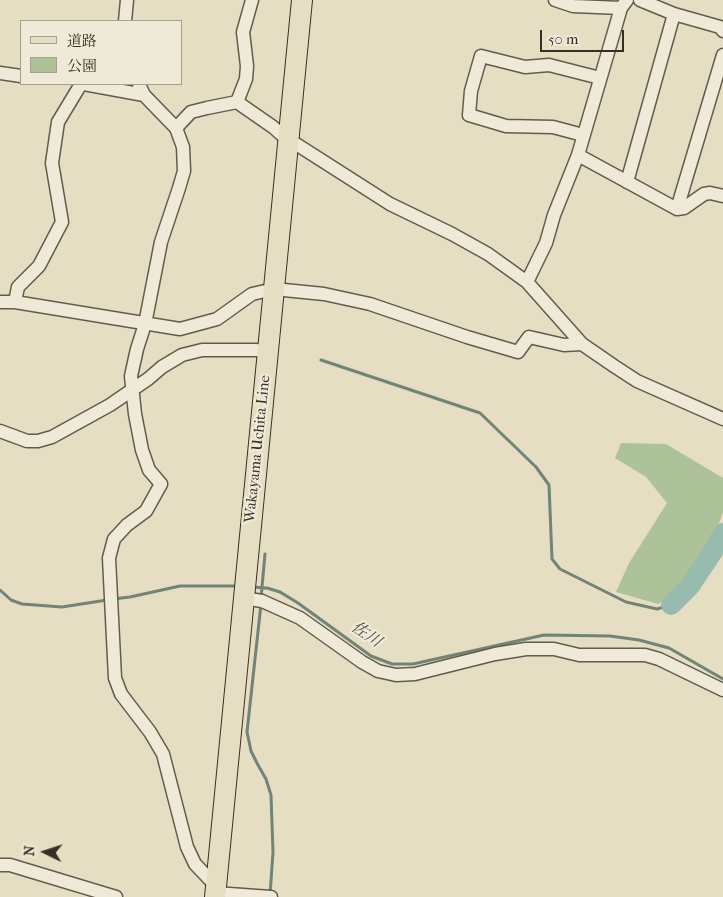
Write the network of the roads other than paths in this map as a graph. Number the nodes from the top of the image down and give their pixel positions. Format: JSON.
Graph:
{"nodes":[{"id":1,"x":127,"y":0,"type":"edge"},
{"id":2,"x":252,"y":0,"type":"edge"},
{"id":3,"x":302,"y":0,"type":"edge"},
{"id":4,"x":555,"y":0,"type":"edge"},
{"id":5,"x":644,"y":1,"type":"edge"},
{"id":6,"x":624,"y":4,"type":"edge"},
{"id":7,"x":674,"y":14,"type":"junction"},
{"id":8,"x":125,"y":20,"type":"edge"},
{"id":9,"x":723,"y":31,"type":"edge"},
{"id":10,"x":723,"y":55,"type":"edge"},
{"id":11,"x":0,"y":73,"type":"edge"},
{"id":12,"x":20,"y":76,"type":"edge"},
{"id":13,"x":600,"y":78,"type":"junction"},
{"id":14,"x":81,"y":85,"type":"edge"},
{"id":15,"x":94,"y":85,"type":"edge"},
{"id":16,"x":141,"y":89,"type":"edge"},
{"id":17,"x":237,"y":102,"type":"junction"},
{"id":18,"x":176,"y":128,"type":"junction"},
{"id":19,"x":584,"y":135,"type":"junction"},
{"id":20,"x":288,"y":139,"type":"junction"},
{"id":21,"x":578,"y":154,"type":"junction"},
{"id":22,"x":627,"y":182,"type":"junction"},
{"id":23,"x":723,"y":196,"type":"edge"},
{"id":24,"x":677,"y":209,"type":"junction"},
{"id":25,"x":527,"y":282,"type":"junction"},
{"id":26,"x":274,"y":289,"type":"junction"},
{"id":27,"x":0,"y":302,"type":"edge"},
{"id":28,"x":15,"y":302,"type":"junction"},
{"id":29,"x":145,"y":324,"type":"junction"},
{"id":30,"x":582,"y":344,"type":"junction"},
{"id":31,"x":268,"y":352,"type":"junction"},
{"id":32,"x":132,"y":390,"type":"junction"},
{"id":33,"x":723,"y":419,"type":"edge"},
{"id":34,"x":0,"y":431,"type":"edge"},
{"id":35,"x":244,"y":594,"type":"junction"},
{"id":36,"x":723,"y":690,"type":"edge"},
{"id":37,"x":0,"y":865,"type":"edge"},
{"id":38,"x":74,"y":891,"type":"edge"},
{"id":39,"x":215,"y":892,"type":"edge"},
{"id":40,"x":116,"y":897,"type":"edge"},
{"id":41,"x":271,"y":897,"type":"edge"}],
"edges":[{"from":1,"to":8,"type":"street"},
{"from":2,"to":17,"type":"street"},
{"from":3,"to":20,"type":"main road","name":"Wakayama Uchita Line"},
{"from":4,"to":6,"type":"street"},
{"from":5,"to":7,"type":"street"},
{"from":6,"to":13,"type":"street"},
{"from":7,"to":9,"type":"street"},
{"from":7,"to":22,"type":"street"},
{"from":10,"to":24,"type":"street"},
{"from":11,"to":12,"type":"street"},
{"from":13,"to":19,"type":"street"},
{"from":13,"to":19,"type":"street"},
{"from":14,"to":28,"type":"street"},
{"from":15,"to":16,"type":"street"},
{"from":16,"to":18,"type":"street"},
{"from":17,"to":18,"type":"street"},
{"from":17,"to":20,"type":"street"},
{"from":18,"to":29,"type":"street"},
{"from":19,"to":21,"type":"street"},
{"from":20,"to":25,"type":"street"},
{"from":20,"to":26,"type":"main road","name":"Wakayama Uchita Line"},
{"from":21,"to":22,"type":"street"},
{"from":21,"to":25,"type":"street"},
{"from":22,"to":24,"type":"street"},
{"from":23,"to":24,"type":"street"},
{"from":25,"to":30,"type":"street"},
{"from":26,"to":29,"type":"street"},
{"from":26,"to":30,"type":"street"},
{"from":26,"to":31,"type":"main road","name":"Wakayama Uchita Line"},
{"from":27,"to":28,"type":"street"},
{"from":28,"to":29,"type":"street"},
{"from":29,"to":32,"type":"street"},
{"from":30,"to":33,"type":"street"},
{"from":31,"to":32,"type":"street"},
{"from":31,"to":35,"type":"main road","name":"Wakayama Uchita Line"},
{"from":32,"to":34,"type":"street"},
{"from":32,"to":39,"type":"street"},
{"from":35,"to":36,"type":"street"},
{"from":35,"to":39,"type":"main road","name":"Wakayama Uchita Line"},
{"from":37,"to":38,"type":"street"},
{"from":38,"to":40,"type":"street"},
{"from":39,"to":41,"type":"street"}]}
